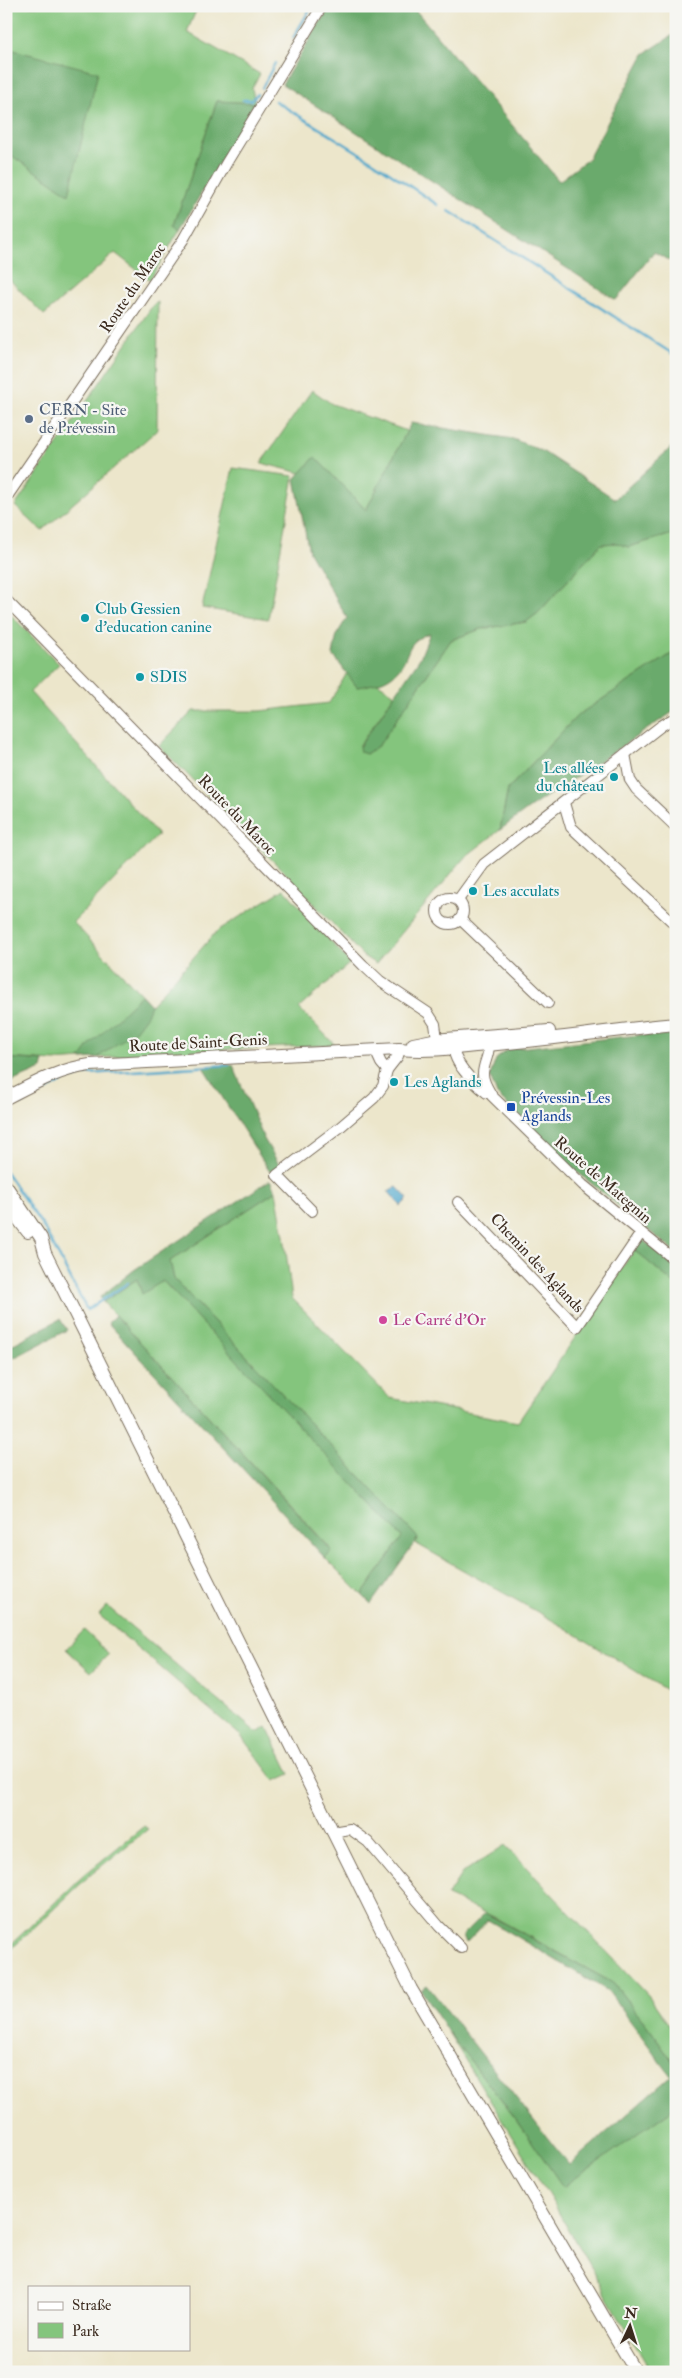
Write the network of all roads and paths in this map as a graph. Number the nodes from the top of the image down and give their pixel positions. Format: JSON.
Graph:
{"nodes":[{"id":1,"x":322,"y":6,"type":"edge"},
{"id":2,"x":6,"y":498,"type":"edge"},
{"id":3,"x":6,"y":600,"type":"edge"},
{"id":4,"x":676,"y":720,"type":"edge"},
{"id":5,"x":625,"y":754,"type":"junction"},
{"id":6,"x":564,"y":803,"type":"junction"},
{"id":7,"x":676,"y":827,"type":"edge"},
{"id":8,"x":458,"y":900,"type":"junction"},
{"id":9,"x":460,"y":919,"type":"junction"},
{"id":10,"x":676,"y":924,"type":"edge"},
{"id":11,"x":548,"y":1003,"type":"dead end"},
{"id":12,"x":676,"y":1024,"type":"edge"},
{"id":13,"x":486,"y":1041,"type":"junction"},
{"id":14,"x":455,"y":1043,"type":"junction"},
{"id":15,"x":438,"y":1044,"type":"junction"},
{"id":16,"x":399,"y":1049,"type":"junction"},
{"id":17,"x":375,"y":1050,"type":"junction"},
{"id":18,"x":387,"y":1070,"type":"junction"},
{"id":19,"x":492,"y":1096,"type":"junction"},
{"id":20,"x":6,"y":1098,"type":"edge"},
{"id":21,"x":6,"y":1186,"type":"edge"},
{"id":22,"x":458,"y":1202,"type":"dead end"},
{"id":23,"x":6,"y":1203,"type":"edge"},
{"id":24,"x":312,"y":1210,"type":"dead end"},
{"id":25,"x":641,"y":1233,"type":"junction"},
{"id":26,"x":45,"y":1253,"type":"junction"},
{"id":27,"x":676,"y":1261,"type":"edge"},
{"id":28,"x":332,"y":1832,"type":"junction"},
{"id":29,"x":461,"y":1948,"type":"dead end"},
{"id":30,"x":636,"y":2372,"type":"edge"}],
"edges":[{"from":1,"to":2,"type":"street","name":"Route du Maroc"},
{"from":3,"to":15,"type":"street","name":"Route du Maroc"},
{"from":4,"to":5,"type":"street"},
{"from":5,"to":6,"type":"street"},
{"from":5,"to":7,"type":"street"},
{"from":6,"to":8,"type":"street"},
{"from":6,"to":10,"type":"street"},
{"from":8,"to":9,"type":"street"},
{"from":8,"to":9,"type":"street"},
{"from":9,"to":11,"type":"street"},
{"from":12,"to":13,"type":"main road","name":"Route de Saint-Genis"},
{"from":13,"to":14,"type":"main road","name":"Route de Saint-Genis"},
{"from":13,"to":19,"type":"street","name":"Route de Mategnin"},
{"from":14,"to":15,"type":"main road","name":"Route de Saint-Genis"},
{"from":14,"to":19,"type":"street","name":"Route de Mategnin"},
{"from":15,"to":16,"type":"main road","name":"Route de Saint-Genis"},
{"from":16,"to":17,"type":"main road","name":"Route de Saint-Genis"},
{"from":16,"to":18,"type":"street"},
{"from":17,"to":18,"type":"street"},
{"from":17,"to":20,"type":"main road","name":"Route de Saint-Genis"},
{"from":18,"to":24,"type":"street"},
{"from":19,"to":25,"type":"street","name":"Route de Mategnin"},
{"from":21,"to":26,"type":"main road"},
{"from":22,"to":25,"type":"street","name":"Chemin des Aglands"},
{"from":23,"to":26,"type":"main road"},
{"from":25,"to":27,"type":"street","name":"Route de Mategnin"},
{"from":26,"to":28,"type":"main road"},
{"from":28,"to":29,"type":"street"},
{"from":28,"to":30,"type":"main road"}]}
